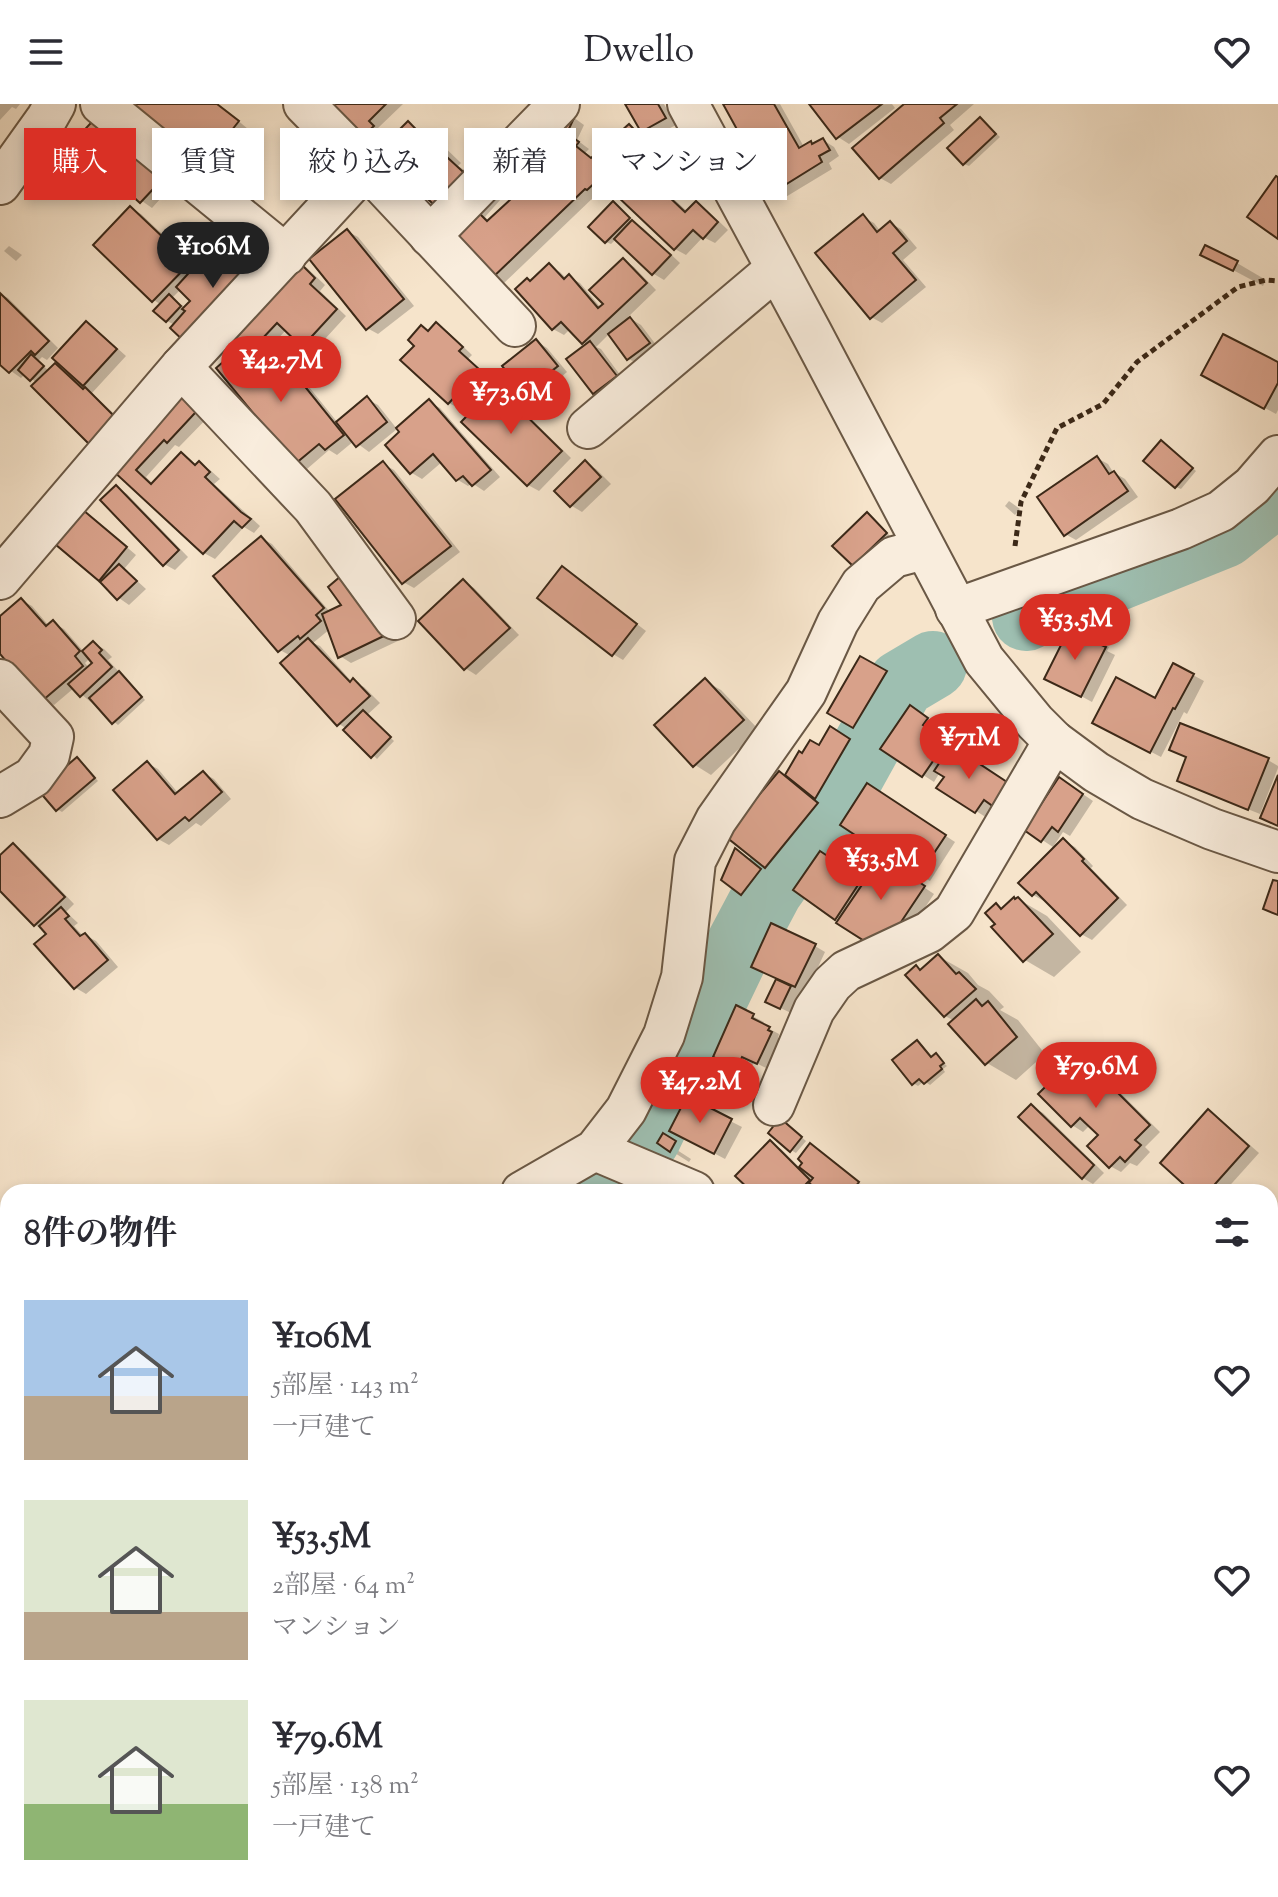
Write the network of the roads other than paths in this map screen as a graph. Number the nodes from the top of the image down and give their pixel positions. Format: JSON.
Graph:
{"nodes":[{"id":1,"x":55,"y":104,"type":"edge"},
{"id":2,"x":101,"y":104,"type":"edge"},
{"id":3,"x":304,"y":104,"type":"edge"},
{"id":4,"x":559,"y":104,"type":"edge"},
{"id":5,"x":688,"y":104,"type":"edge"},
{"id":6,"x":328,"y":128,"type":"edge"},
{"id":7,"x":0,"y":184,"type":"edge"},
{"id":8,"x":336,"y":200,"type":"edge"},
{"id":9,"x":397,"y":200,"type":"edge"},
{"id":10,"x":430,"y":236,"type":"junction"},
{"id":11,"x":286,"y":255,"type":"junction"},
{"id":12,"x":776,"y":269,"type":"junction"},
{"id":13,"x":515,"y":326,"type":"dead end"},
{"id":14,"x":181,"y":367,"type":"junction"},
{"id":15,"x":588,"y":428,"type":"dead end"},
{"id":16,"x":1278,"y":456,"type":"edge"},
{"id":17,"x":924,"y":549,"type":"junction"},
{"id":18,"x":0,"y":579,"type":"edge"},
{"id":19,"x":956,"y":609,"type":"junction"},
{"id":20,"x":395,"y":619,"type":"dead end"},
{"id":21,"x":0,"y":680,"type":"edge"},
{"id":22,"x":1054,"y":741,"type":"junction"},
{"id":23,"x":0,"y":797,"type":"edge"},
{"id":24,"x":1278,"y":852,"type":"edge"},
{"id":25,"x":774,"y":1105,"type":"dead end"},
{"id":26,"x":595,"y":1150,"type":"junction"},
{"id":27,"x":536,"y":1184,"type":"edge"},
{"id":28,"x":675,"y":1184,"type":"edge"}],
"edges":[{"from":1,"to":7,"type":"street"},
{"from":2,"to":11,"type":"street"},
{"from":3,"to":6,"type":"street"},
{"from":4,"to":10,"type":"street"},
{"from":5,"to":12,"type":"street"},
{"from":8,"to":11,"type":"street"},
{"from":9,"to":10,"type":"street"},
{"from":10,"to":13,"type":"street"},
{"from":11,"to":14,"type":"street"},
{"from":12,"to":15,"type":"street"},
{"from":12,"to":17,"type":"street"},
{"from":14,"to":18,"type":"street"},
{"from":14,"to":20,"type":"street"},
{"from":16,"to":19,"type":"street"},
{"from":17,"to":19,"type":"street"},
{"from":17,"to":26,"type":"street"},
{"from":19,"to":22,"type":"street"},
{"from":21,"to":23,"type":"street"},
{"from":22,"to":24,"type":"street"},
{"from":22,"to":25,"type":"street"},
{"from":26,"to":27,"type":"street"},
{"from":26,"to":28,"type":"street"}]}
